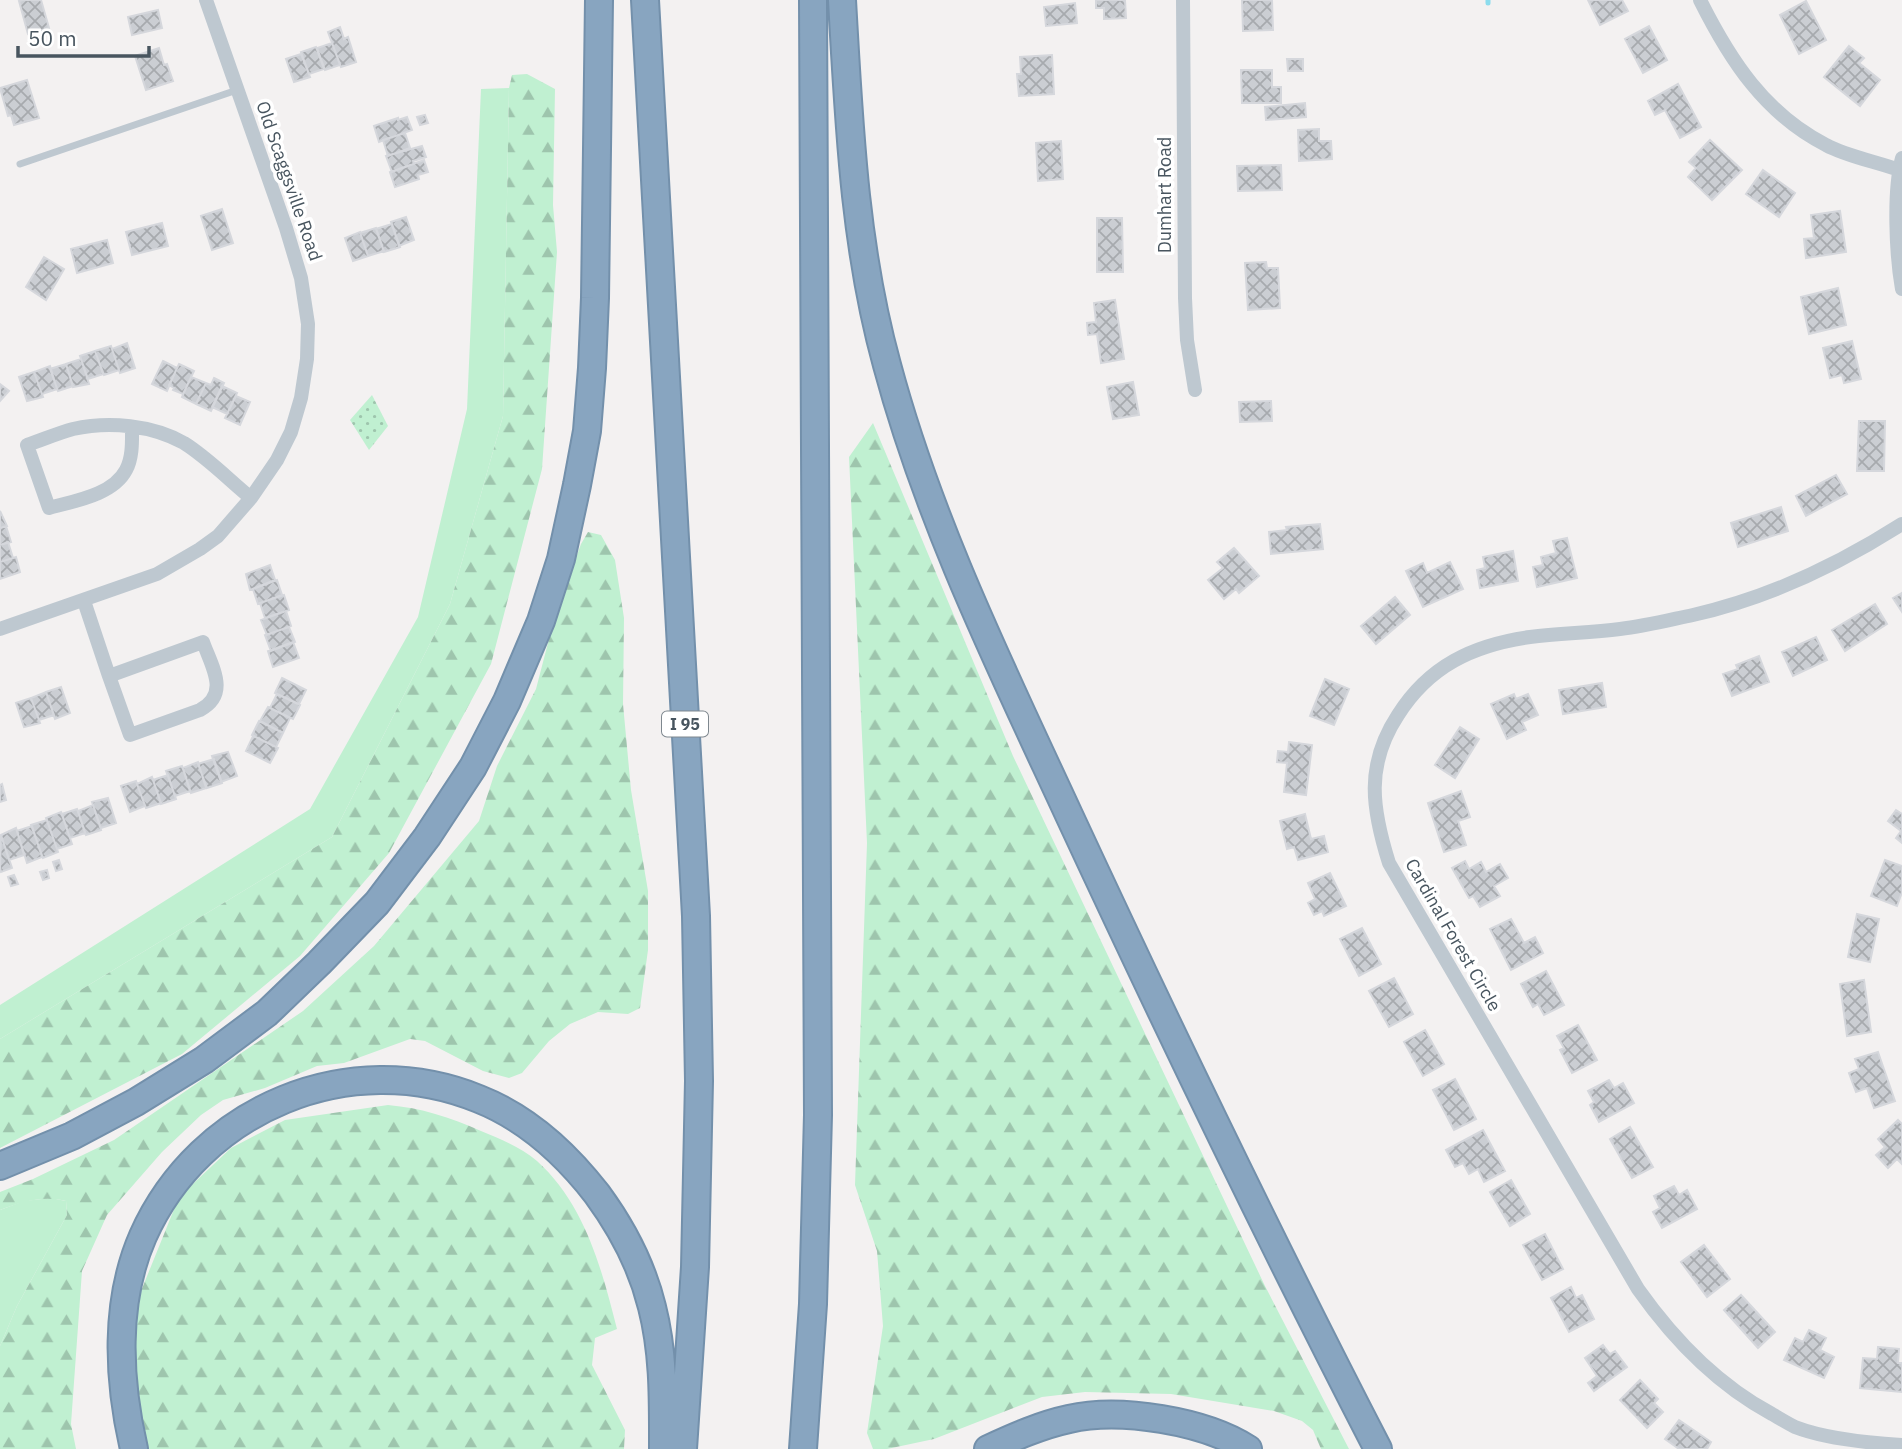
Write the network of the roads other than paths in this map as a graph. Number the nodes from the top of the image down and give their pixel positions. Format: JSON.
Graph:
{"nodes":[{"id":1,"x":206,"y":0,"type":"edge"},
{"id":2,"x":599,"y":0,"type":"edge"},
{"id":3,"x":645,"y":0,"type":"edge"},
{"id":4,"x":814,"y":0,"type":"edge"},
{"id":5,"x":842,"y":0,"type":"edge"},
{"id":6,"x":1183,"y":0,"type":"edge"},
{"id":7,"x":1700,"y":0,"type":"edge"},
{"id":8,"x":237,"y":90,"type":"junction"},
{"id":9,"x":20,"y":164,"type":"dead end"},
{"id":10,"x":1900,"y":164,"type":"edge"},
{"id":11,"x":1902,"y":289,"type":"edge"},
{"id":12,"x":1195,"y":390,"type":"dead end"},
{"id":13,"x":132,"y":427,"type":"junction"},
{"id":14,"x":251,"y":498,"type":"junction"},
{"id":15,"x":1902,"y":524,"type":"edge"},
{"id":16,"x":84,"y":601,"type":"junction"},
{"id":17,"x":0,"y":629,"type":"edge"},
{"id":18,"x":109,"y":676,"type":"junction"},
{"id":19,"x":0,"y":1166,"type":"edge"},
{"id":20,"x":1902,"y":1445,"type":"edge"},
{"id":21,"x":134,"y":1449,"type":"edge"},
{"id":22,"x":663,"y":1449,"type":"edge"},
{"id":23,"x":683,"y":1449,"type":"edge"},
{"id":24,"x":803,"y":1449,"type":"edge"},
{"id":25,"x":988,"y":1449,"type":"edge"},
{"id":26,"x":1248,"y":1449,"type":"edge"},
{"id":27,"x":1378,"y":1449,"type":"edge"}],
"edges":[{"from":1,"to":8,"type":"street","name":"Old Scaggsville Road"},
{"from":2,"to":19,"type":"highway"},
{"from":3,"to":23,"type":"highway","number":"I 95"},
{"from":4,"to":24,"type":"highway"},
{"from":5,"to":27,"type":"highway"},
{"from":6,"to":12,"type":"street","name":"Dumhart Road"},
{"from":7,"to":10,"type":"street"},
{"from":8,"to":9,"type":"lane"},
{"from":8,"to":14,"type":"street","name":"Old Scaggsville Road"},
{"from":10,"to":11,"type":"street"},
{"from":13,"to":13,"type":"street"},
{"from":13,"to":14,"type":"street"},
{"from":14,"to":16,"type":"street","name":"Old Scaggsville Road"},
{"from":15,"to":20,"type":"street","name":"Cardinal Forest Circle"},
{"from":16,"to":17,"type":"street","name":"Old Scaggsville Road"},
{"from":16,"to":18,"type":"street"},
{"from":18,"to":18,"type":"street"},
{"from":21,"to":22,"type":"highway"},
{"from":25,"to":26,"type":"highway"}]}
